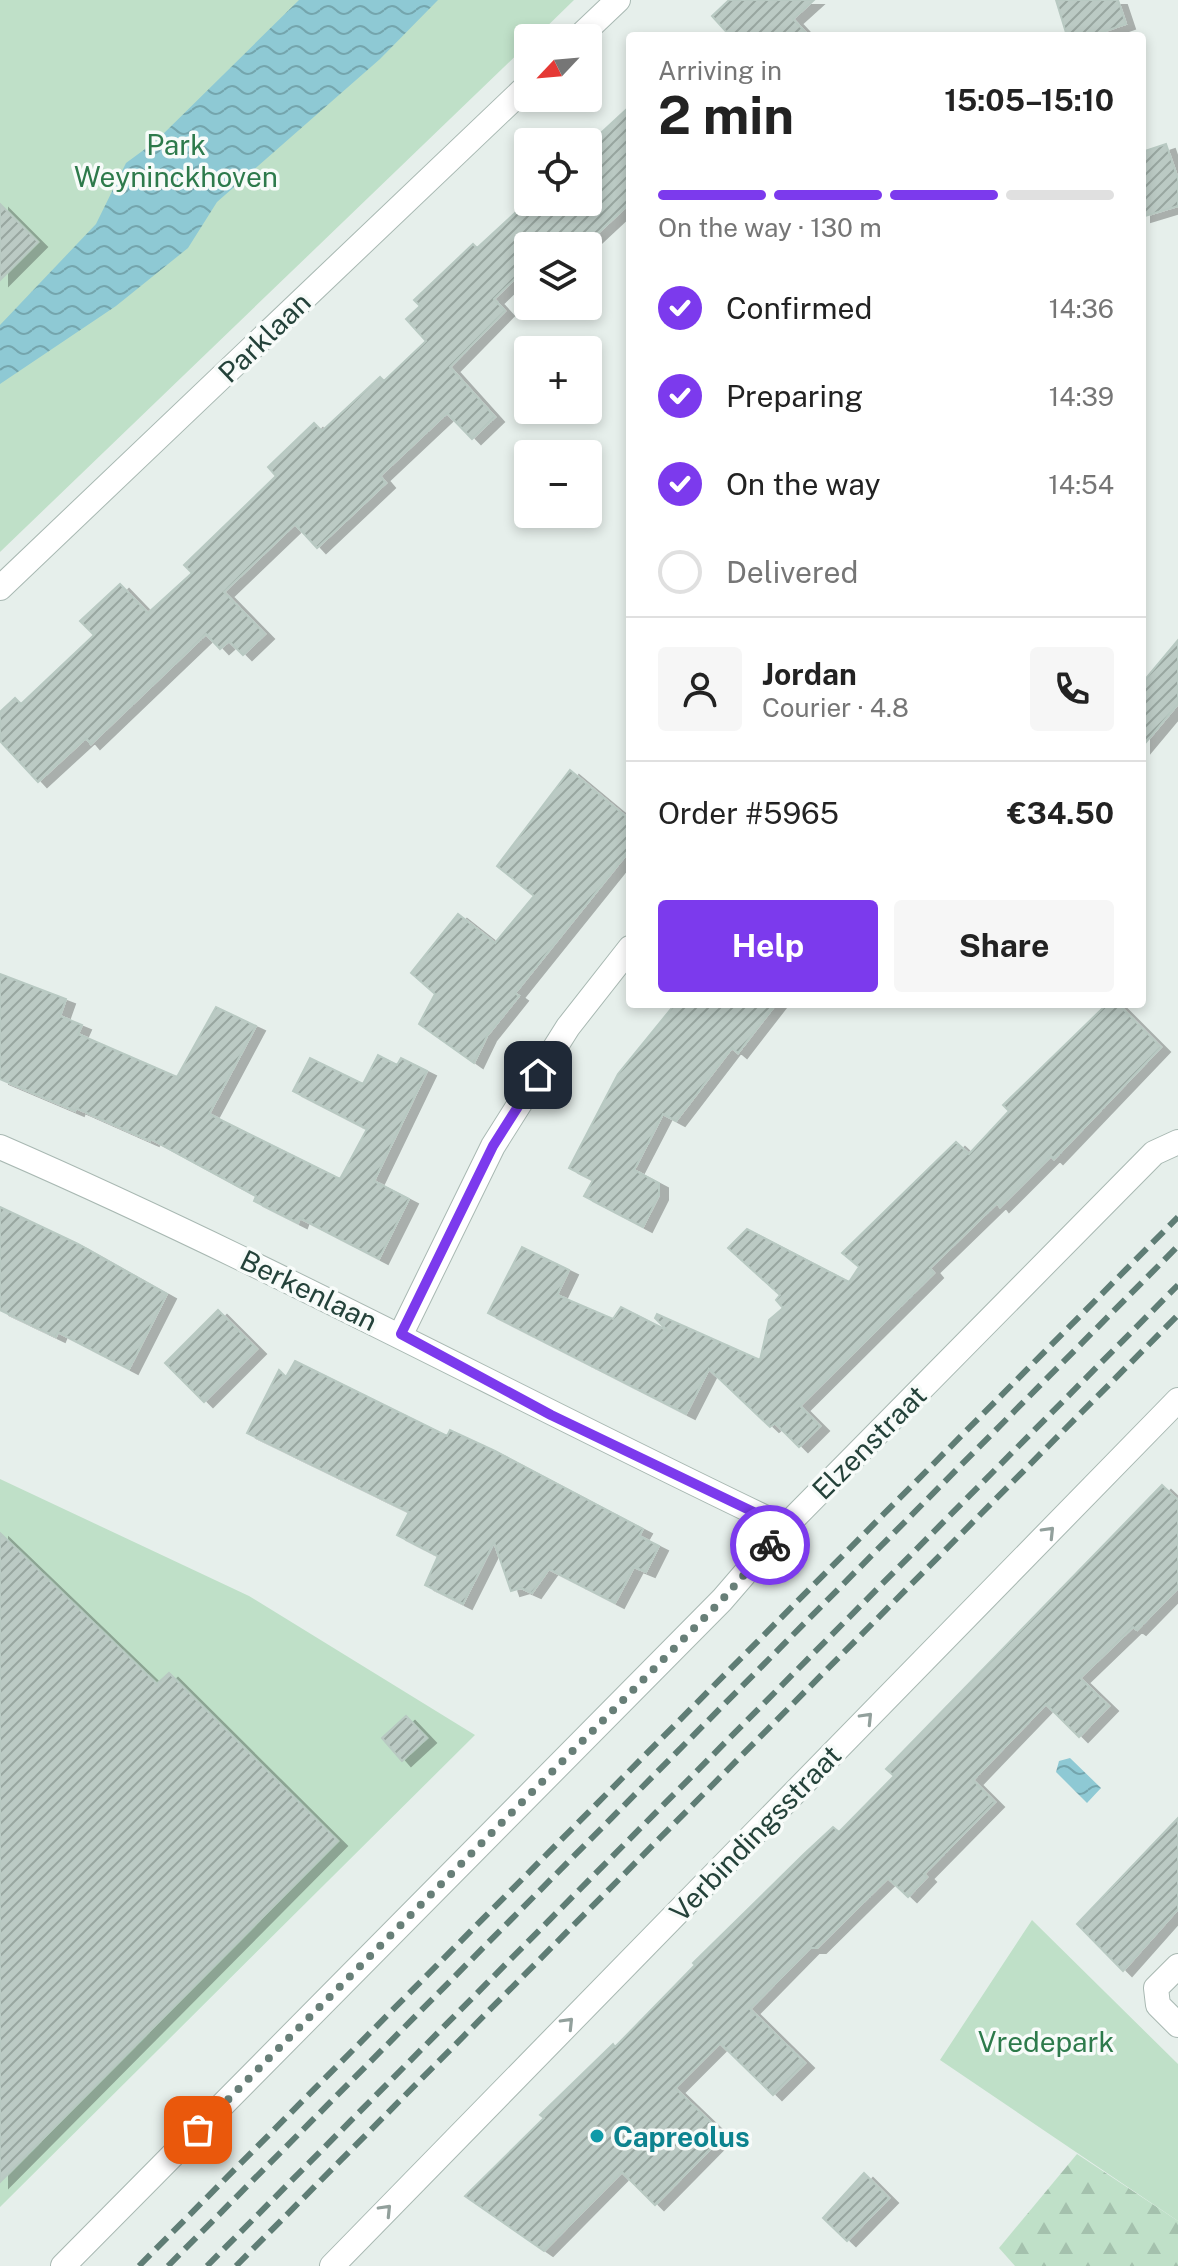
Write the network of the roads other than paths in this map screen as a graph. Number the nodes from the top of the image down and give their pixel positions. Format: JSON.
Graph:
{"nodes":[{"id":1,"x":618,"y":0,"type":"edge"},
{"id":2,"x":593,"y":24,"type":"edge"},
{"id":3,"x":514,"y":98,"type":"edge"},
{"id":4,"x":0,"y":588,"type":"edge"},
{"id":5,"x":626,"y":953,"type":"edge"},
{"id":6,"x":1178,"y":1142,"type":"edge"},
{"id":7,"x":0,"y":1147,"type":"edge"},
{"id":8,"x":401,"y":1334,"type":"junction"},
{"id":9,"x":1178,"y":1400,"type":"edge"},
{"id":10,"x":785,"y":1527,"type":"junction"},
{"id":11,"x":1178,"y":1966,"type":"edge"},
{"id":12,"x":1178,"y":2025,"type":"edge"},
{"id":13,"x":63,"y":2266,"type":"edge"},
{"id":14,"x":332,"y":2266,"type":"edge"}],
"edges":[{"from":1,"to":2,"type":"street"},
{"from":3,"to":4,"type":"street","name":"Parklaan"},
{"from":5,"to":8,"type":"street"},
{"from":6,"to":10,"type":"street","name":"Elzenstraat"},
{"from":7,"to":8,"type":"street","name":"Berkenlaan"},
{"from":8,"to":10,"type":"street","name":"Berkenlaan"},
{"from":14,"to":9,"type":"street","name":"Verbindingsstraat","one_way":true},
{"from":10,"to":13,"type":"street","name":"Elzenstraat"},
{"from":11,"to":12,"type":"street"}]}
